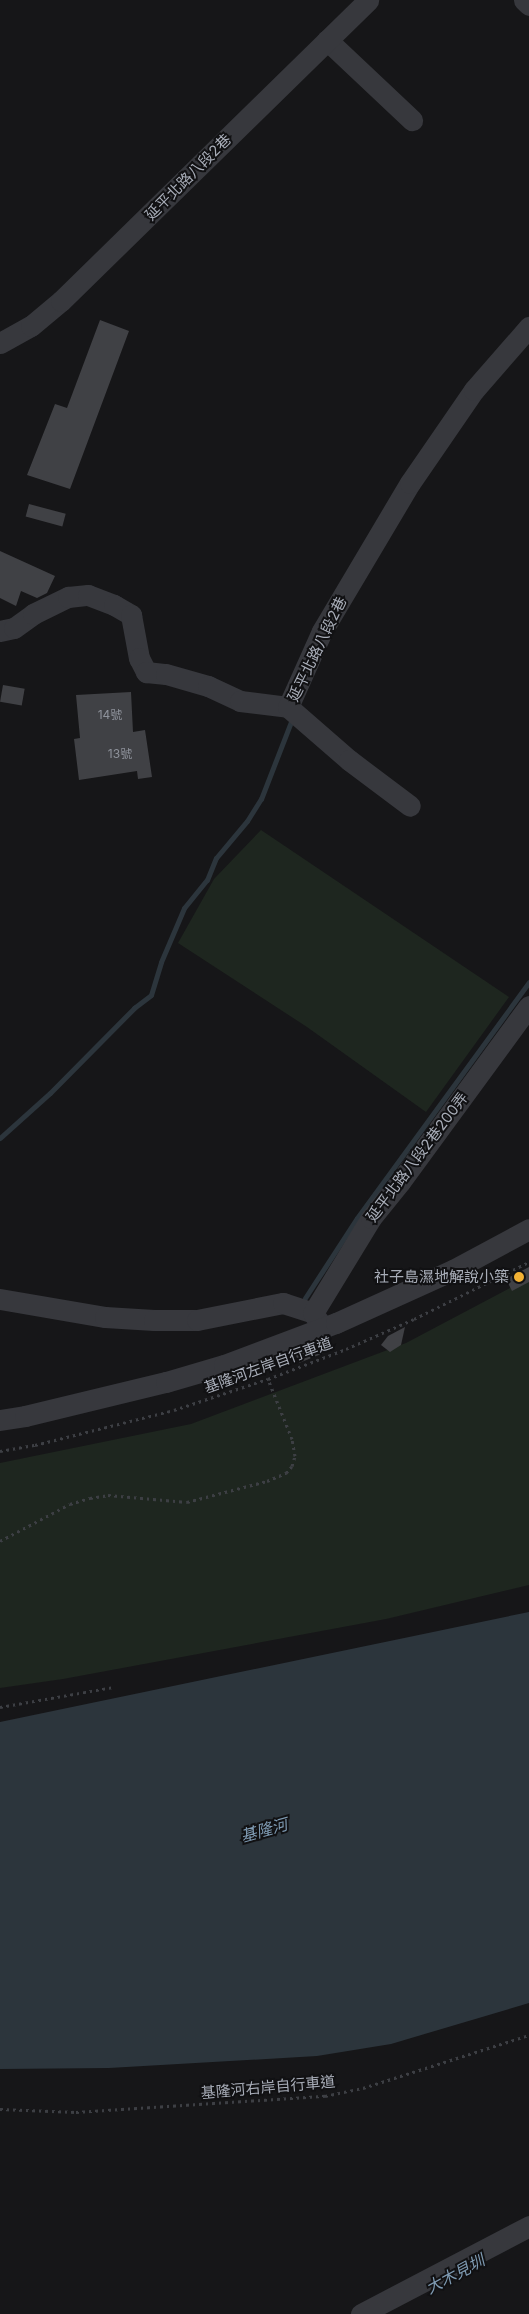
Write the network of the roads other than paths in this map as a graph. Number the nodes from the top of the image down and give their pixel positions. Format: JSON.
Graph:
{"nodes":[{"id":1,"x":368,"y":0,"type":"edge"},
{"id":2,"x":524,"y":0,"type":"edge"},
{"id":3,"x":529,"y":5,"type":"edge"},
{"id":4,"x":327,"y":40,"type":"junction"},
{"id":5,"x":412,"y":120,"type":"dead end"},
{"id":6,"x":529,"y":327,"type":"edge"},
{"id":7,"x":0,"y":343,"type":"edge"},
{"id":8,"x":0,"y":631,"type":"edge"},
{"id":9,"x":288,"y":707,"type":"junction"},
{"id":10,"x":410,"y":806,"type":"dead end"},
{"id":11,"x":529,"y":1006,"type":"edge"},
{"id":12,"x":529,"y":1229,"type":"edge"},
{"id":13,"x":0,"y":1299,"type":"edge"},
{"id":14,"x":318,"y":1320,"type":"junction"},
{"id":15,"x":0,"y":1420,"type":"edge"},
{"id":16,"x":529,"y":2226,"type":"edge"},
{"id":17,"x":361,"y":2314,"type":"edge"}],
"edges":[{"from":1,"to":4,"type":"street","name":"延平北路八段2巷"},
{"from":2,"to":3,"type":"street"},
{"from":4,"to":5,"type":"street"},
{"from":4,"to":7,"type":"street","name":"延平北路八段2巷"},
{"from":6,"to":9,"type":"street","name":"延平北路八段2巷"},
{"from":8,"to":9,"type":"street","name":"延平北路八段2巷"},
{"from":9,"to":10,"type":"street"},
{"from":11,"to":14,"type":"street","name":"延平北路八段2巷200弄"},
{"from":12,"to":14,"type":"street"},
{"from":13,"to":14,"type":"street"},
{"from":14,"to":15,"type":"street"},
{"from":16,"to":17,"type":"street"}]}
